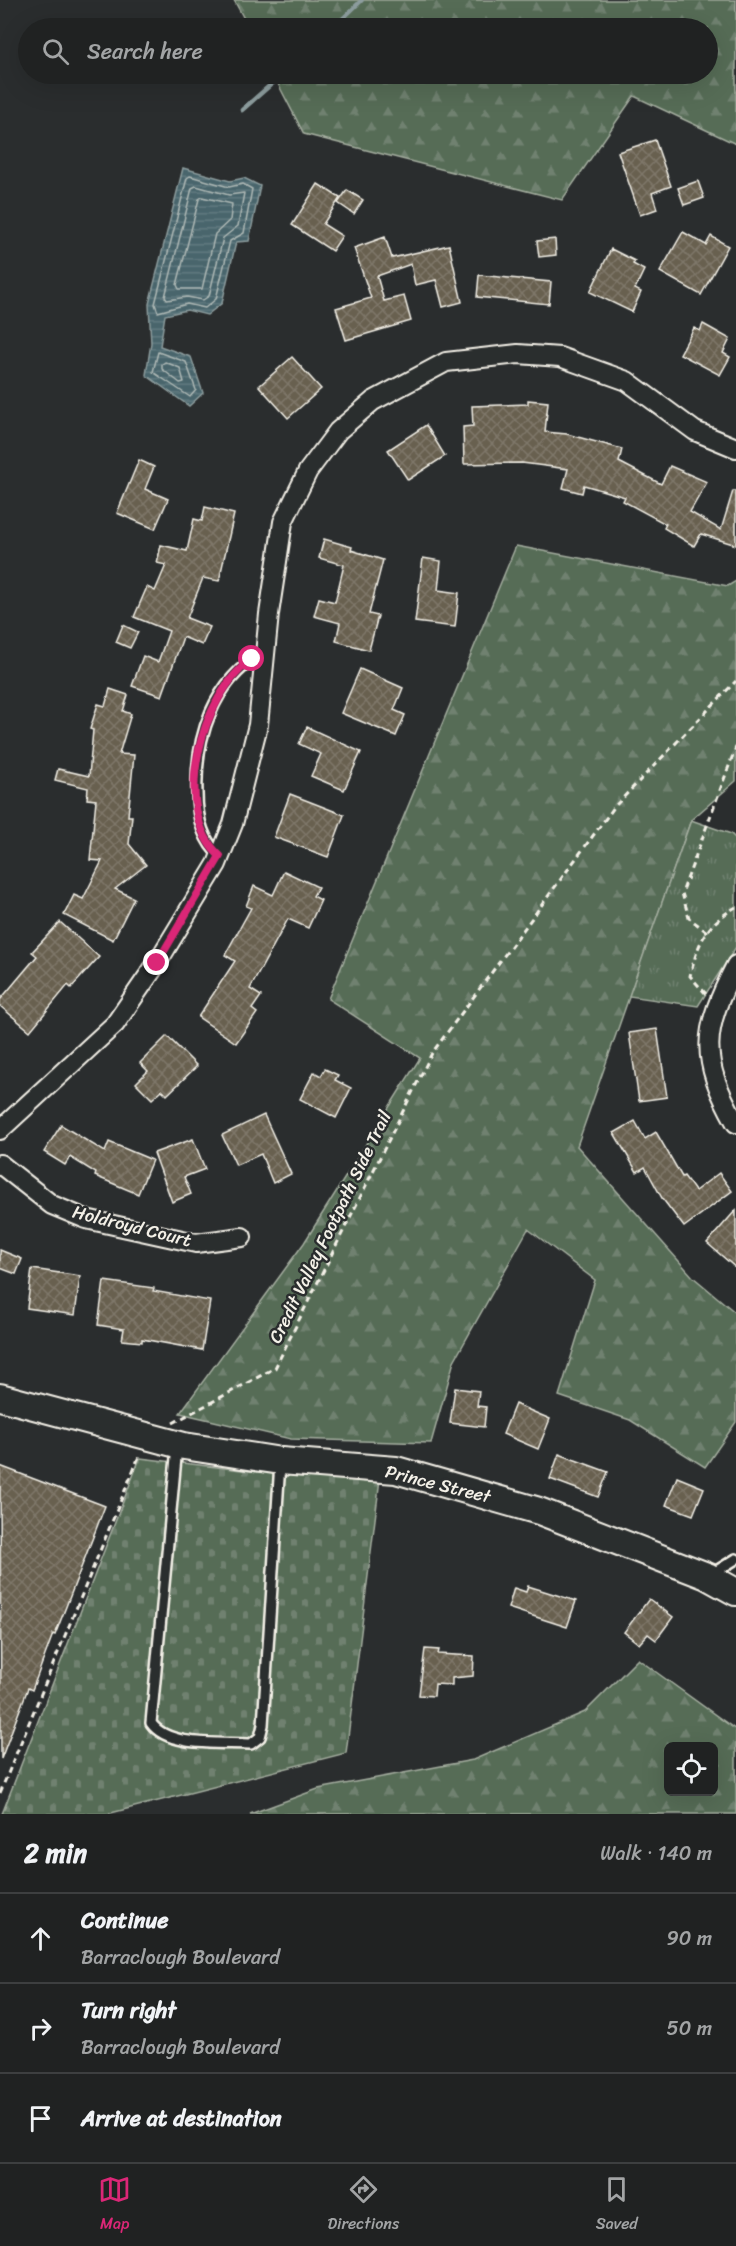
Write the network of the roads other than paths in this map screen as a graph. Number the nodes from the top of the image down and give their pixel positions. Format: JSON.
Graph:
{"nodes":[{"id":1,"x":736,"y":448,"type":"edge"},
{"id":2,"x":267,"y":651,"type":"junction"},
{"id":3,"x":220,"y":856,"type":"junction"},
{"id":4,"x":736,"y":965,"type":"edge"},
{"id":5,"x":736,"y":1123,"type":"edge"},
{"id":6,"x":0,"y":1130,"type":"edge"},
{"id":7,"x":0,"y":1164,"type":"edge"},
{"id":8,"x":242,"y":1238,"type":"dead end"},
{"id":9,"x":0,"y":1397,"type":"edge"},
{"id":10,"x":177,"y":1444,"type":"junction"},
{"id":11,"x":281,"y":1461,"type":"junction"},
{"id":12,"x":736,"y":1559,"type":"edge"},
{"id":13,"x":708,"y":1576,"type":"junction"},
{"id":14,"x":736,"y":1592,"type":"edge"}],
"edges":[{"from":1,"to":2,"type":"street"},
{"from":2,"to":3,"type":"street"},
{"from":2,"to":3,"type":"lane"},
{"from":3,"to":6,"type":"street"},
{"from":4,"to":5,"type":"street"},
{"from":7,"to":8,"type":"street","name":"Holdroyd Court"},
{"from":9,"to":10,"type":"street","name":"Prince Street"},
{"from":10,"to":11,"type":"street","name":"Prince Street"},
{"from":10,"to":11,"type":"lane"},
{"from":11,"to":13,"type":"street","name":"Prince Street"},
{"from":12,"to":13,"type":"lane"},
{"from":13,"to":14,"type":"street","name":"Prince Street"}]}
